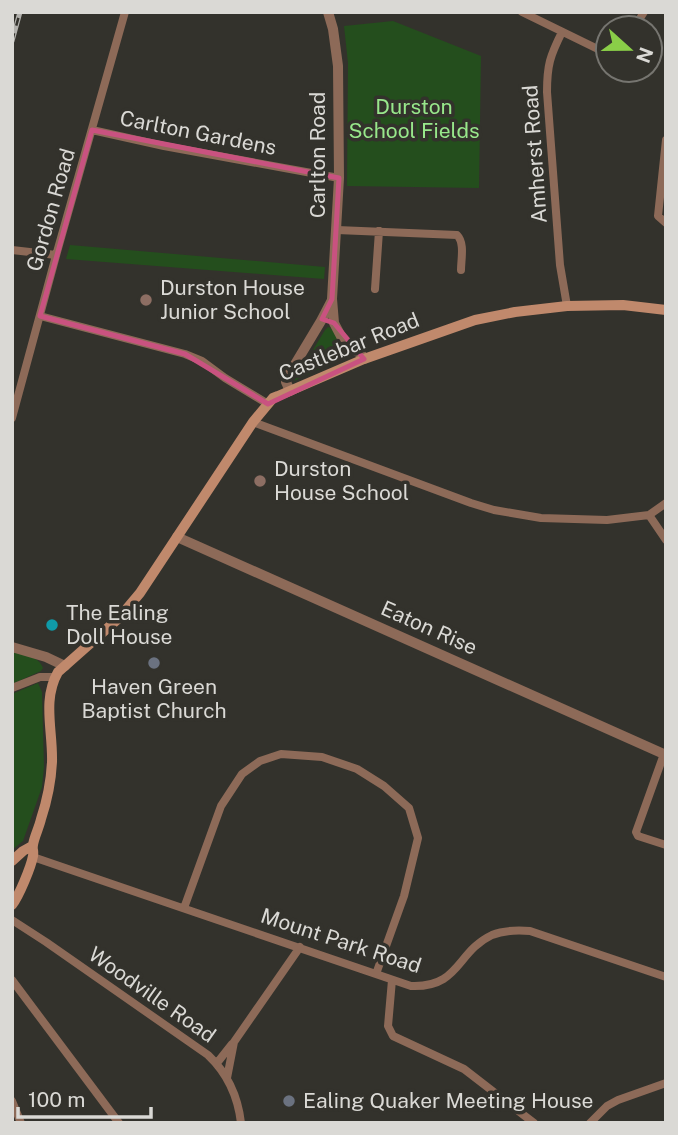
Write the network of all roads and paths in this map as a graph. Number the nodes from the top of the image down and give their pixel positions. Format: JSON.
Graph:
{"nodes":[{"id":1,"x":125,"y":12,"type":"edge"},
{"id":2,"x":328,"y":12,"type":"edge"},
{"id":3,"x":523,"y":13,"type":"edge"},
{"id":4,"x":562,"y":32,"type":"junction"},
{"id":5,"x":594,"y":47,"type":"edge"},
{"id":6,"x":92,"y":130,"type":"junction"},
{"id":7,"x":666,"y":140,"type":"edge"},
{"id":8,"x":339,"y":178,"type":"junction"},
{"id":9,"x":666,"y":223,"type":"edge"},
{"id":10,"x":337,"y":230,"type":"junction"},
{"id":11,"x":379,"y":231,"type":"junction"},
{"id":12,"x":12,"y":250,"type":"edge"},
{"id":13,"x":56,"y":255,"type":"junction"},
{"id":14,"x":461,"y":270,"type":"dead end"},
{"id":15,"x":375,"y":289,"type":"dead end"},
{"id":16,"x":332,"y":299,"type":"junction"},
{"id":17,"x":567,"y":306,"type":"junction"},
{"id":18,"x":666,"y":310,"type":"edge"},
{"id":19,"x":40,"y":316,"type":"junction"},
{"id":20,"x":321,"y":321,"type":"junction"},
{"id":21,"x":334,"y":323,"type":"junction"},
{"id":22,"x":364,"y":359,"type":"junction"},
{"id":23,"x":290,"y":391,"type":"junction"},
{"id":24,"x":268,"y":404,"type":"junction"},
{"id":25,"x":12,"y":418,"type":"edge"},
{"id":26,"x":253,"y":422,"type":"junction"},
{"id":27,"x":666,"y":503,"type":"edge"},
{"id":28,"x":649,"y":514,"type":"junction"},
{"id":29,"x":177,"y":537,"type":"junction"},
{"id":30,"x":666,"y":540,"type":"edge"},
{"id":31,"x":12,"y":647,"type":"edge"},
{"id":32,"x":65,"y":666,"type":"junction"},
{"id":33,"x":55,"y":677,"type":"junction"},
{"id":34,"x":12,"y":688,"type":"edge"},
{"id":35,"x":665,"y":755,"type":"edge"},
{"id":36,"x":666,"y":845,"type":"edge"},
{"id":37,"x":33,"y":852,"type":"junction"},
{"id":38,"x":12,"y":864,"type":"edge"},
{"id":39,"x":24,"y":881,"type":"junction"},
{"id":40,"x":13,"y":906,"type":"edge"},
{"id":41,"x":184,"y":908,"type":"junction"},
{"id":42,"x":12,"y":920,"type":"edge"},
{"id":43,"x":300,"y":947,"type":"junction"},
{"id":44,"x":376,"y":974,"type":"junction"},
{"id":45,"x":666,"y":977,"type":"edge"},
{"id":46,"x":12,"y":980,"type":"edge"},
{"id":47,"x":392,"y":980,"type":"junction"},
{"id":48,"x":234,"y":1042,"type":"junction"},
{"id":49,"x":217,"y":1063,"type":"junction"},
{"id":50,"x":227,"y":1078,"type":"junction"},
{"id":51,"x":666,"y":1083,"type":"edge"},
{"id":52,"x":12,"y":1101,"type":"edge"},
{"id":53,"x":21,"y":1123,"type":"edge"},
{"id":54,"x":119,"y":1123,"type":"edge"},
{"id":55,"x":242,"y":1123,"type":"edge"},
{"id":56,"x":534,"y":1123,"type":"edge"},
{"id":57,"x":590,"y":1123,"type":"edge"}],
"edges":[{"from":1,"to":6,"type":"street","name":"Gordon Road"},
{"from":2,"to":8,"type":"street","name":"Carlton Road"},
{"from":3,"to":4,"type":"street"},
{"from":4,"to":5,"type":"street"},
{"from":4,"to":17,"type":"street","name":"Amherst Road"},
{"from":6,"to":8,"type":"street","name":"Carlton Gardens"},
{"from":6,"to":13,"type":"street","name":"Gordon Road"},
{"from":7,"to":9,"type":"street"},
{"from":8,"to":10,"type":"street","name":"Carlton Road"},
{"from":10,"to":11,"type":"street"},
{"from":10,"to":16,"type":"street","name":"Carlton Road"},
{"from":11,"to":14,"type":"street"},
{"from":11,"to":15,"type":"street"},
{"from":12,"to":13,"type":"street"},
{"from":13,"to":19,"type":"street","name":"Gordon Road"},
{"from":16,"to":20,"type":"street","name":"Carlton Road"},
{"from":16,"to":21,"type":"street","name":"Carlton Road"},
{"from":17,"to":18,"type":"main road","name":"Castlebar Road"},
{"from":17,"to":22,"type":"main road","name":"Castlebar Road"},
{"from":19,"to":24,"type":"street"},
{"from":19,"to":25,"type":"street","name":"Gordon Road"},
{"from":20,"to":21,"type":"street"},
{"from":20,"to":23,"type":"street","name":"Carlton Road"},
{"from":21,"to":22,"type":"street"},
{"from":22,"to":23,"type":"main road","name":"Castlebar Road"},
{"from":23,"to":24,"type":"main road","name":"Castlebar Road"},
{"from":24,"to":26,"type":"main road","name":"Castlebar Road"},
{"from":26,"to":28,"type":"street"},
{"from":26,"to":29,"type":"main road","name":"Castlebar Road"},
{"from":27,"to":28,"type":"street"},
{"from":28,"to":30,"type":"street"},
{"from":29,"to":32,"type":"main road","name":"Castlebar Road"},
{"from":29,"to":35,"type":"street","name":"Eaton Rise"},
{"from":31,"to":32,"type":"street"},
{"from":32,"to":33,"type":"main road","name":"Castlebar Road"},
{"from":33,"to":34,"type":"street"},
{"from":33,"to":37,"type":"main road"},
{"from":35,"to":36,"type":"street"},
{"from":37,"to":38,"type":"main road"},
{"from":37,"to":39,"type":"main road"},
{"from":37,"to":41,"type":"street","name":"Mount Park Road"},
{"from":38,"to":39,"type":"main road"},
{"from":39,"to":40,"type":"main road"},
{"from":41,"to":43,"type":"street","name":"Mount Park Road"},
{"from":41,"to":44,"type":"street"},
{"from":42,"to":49,"type":"street","name":"Woodville Road"},
{"from":43,"to":44,"type":"street","name":"Mount Park Road"},
{"from":43,"to":48,"type":"street"},
{"from":44,"to":47,"type":"street","name":"Mount Park Road"},
{"from":45,"to":47,"type":"street","name":"Mount Park Road"},
{"from":46,"to":54,"type":"street"},
{"from":47,"to":56,"type":"street"},
{"from":48,"to":49,"type":"street"},
{"from":48,"to":50,"type":"street"},
{"from":49,"to":50,"type":"street","name":"Woodville Road"},
{"from":50,"to":55,"type":"street","name":"Woodville Road"},
{"from":51,"to":57,"type":"street"},
{"from":52,"to":53,"type":"street"}]}
